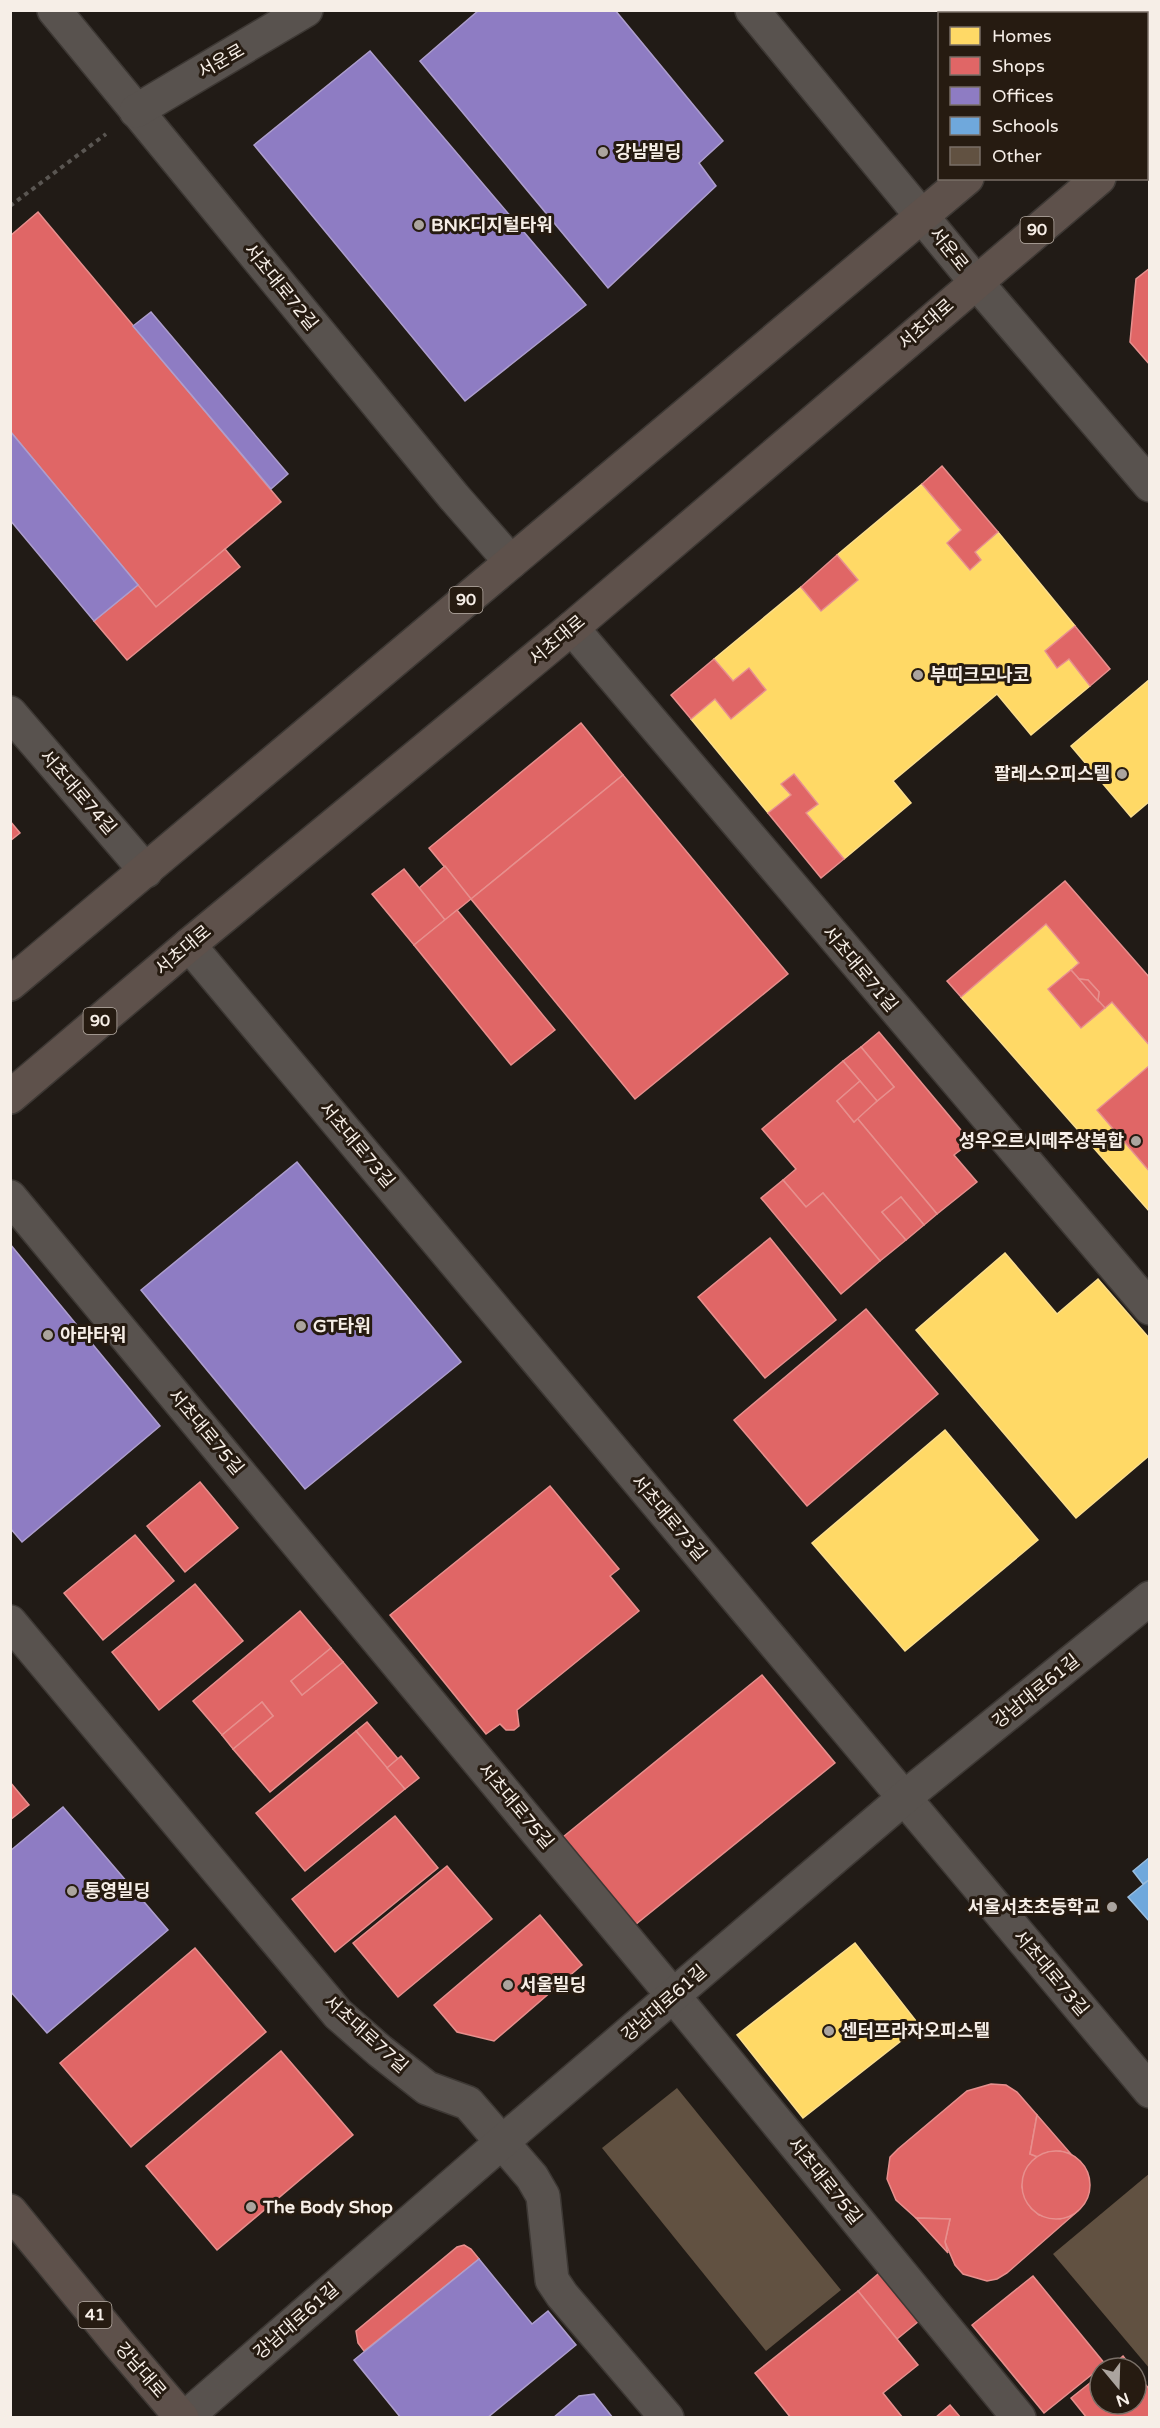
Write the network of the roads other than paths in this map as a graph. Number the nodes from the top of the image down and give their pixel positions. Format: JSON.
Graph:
{"nodes":[{"id":1,"x":54,"y":10,"type":"edge"},
{"id":2,"x":306,"y":10,"type":"edge"},
{"id":3,"x":752,"y":10,"type":"edge"},
{"id":4,"x":136,"y":111,"type":"junction"},
{"id":5,"x":964,"y":180,"type":"edge"},
{"id":6,"x":1097,"y":180,"type":"edge"},
{"id":7,"x":922,"y":216,"type":"junction"},
{"id":8,"x":976,"y":282,"type":"junction"},
{"id":9,"x":1149,"y":485,"type":"edge"},
{"id":10,"x":511,"y":562,"type":"junction"},
{"id":11,"x":572,"y":628,"type":"junction"},
{"id":12,"x":10,"y":713,"type":"edge"},
{"id":13,"x":146,"y":871,"type":"junction"},
{"id":14,"x":189,"y":945,"type":"junction"},
{"id":15,"x":10,"y":984,"type":"edge"},
{"id":16,"x":10,"y":1097,"type":"edge"},
{"id":17,"x":10,"y":1197,"type":"edge"},
{"id":18,"x":1149,"y":1308,"type":"edge"},
{"id":19,"x":1149,"y":1598,"type":"edge"},
{"id":20,"x":10,"y":1622,"type":"edge"},
{"id":21,"x":904,"y":1798,"type":"junction"},
{"id":22,"x":673,"y":1995,"type":"junction"},
{"id":23,"x":1149,"y":2091,"type":"edge"},
{"id":24,"x":502,"y":2142,"type":"junction"},
{"id":25,"x":10,"y":2211,"type":"edge"},
{"id":26,"x":183,"y":2418,"type":"edge"},
{"id":27,"x":667,"y":2418,"type":"edge"},
{"id":28,"x":1019,"y":2418,"type":"edge"}],
"edges":[{"from":1,"to":4,"type":"street","name":"서초대로72길"},
{"from":2,"to":4,"type":"street","name":"서운로"},
{"from":3,"to":7,"type":"street","name":"서운로"},
{"from":4,"to":10,"type":"street","name":"서초대로72길"},
{"from":5,"to":7,"type":"main road","number":"90"},
{"from":6,"to":8,"type":"main road","name":"서초대로","number":"90"},
{"from":7,"to":8,"type":"street","name":"서운로"},
{"from":7,"to":10,"type":"main road","number":"90"},
{"from":8,"to":9,"type":"street","name":"서운로"},
{"from":8,"to":11,"type":"main road","name":"서초대로","number":"90"},
{"from":10,"to":13,"type":"main road","number":"90"},
{"from":11,"to":14,"type":"main road","name":"서초대로","number":"90"},
{"from":11,"to":18,"type":"street","name":"서초대로71길"},
{"from":12,"to":13,"type":"street","name":"서초대로74길"},
{"from":13,"to":15,"type":"main road","number":"90"},
{"from":14,"to":16,"type":"main road","name":"서초대로","number":"90"},
{"from":14,"to":21,"type":"street","name":"서초대로73길"},
{"from":17,"to":22,"type":"street","name":"서초대로75길"},
{"from":19,"to":21,"type":"street","name":"강남대로61길"},
{"from":20,"to":24,"type":"street","name":"서초대로77길"},
{"from":21,"to":22,"type":"street","name":"강남대로61길"},
{"from":21,"to":23,"type":"street","name":"서초대로73길"},
{"from":22,"to":24,"type":"street","name":"강남대로61길"},
{"from":22,"to":28,"type":"street","name":"서초대로75길"},
{"from":24,"to":26,"type":"street","name":"강남대로61길"},
{"from":24,"to":27,"type":"street","name":"서초대로77길"},
{"from":25,"to":26,"type":"main road","name":"강남대로","number":"41"}]}
